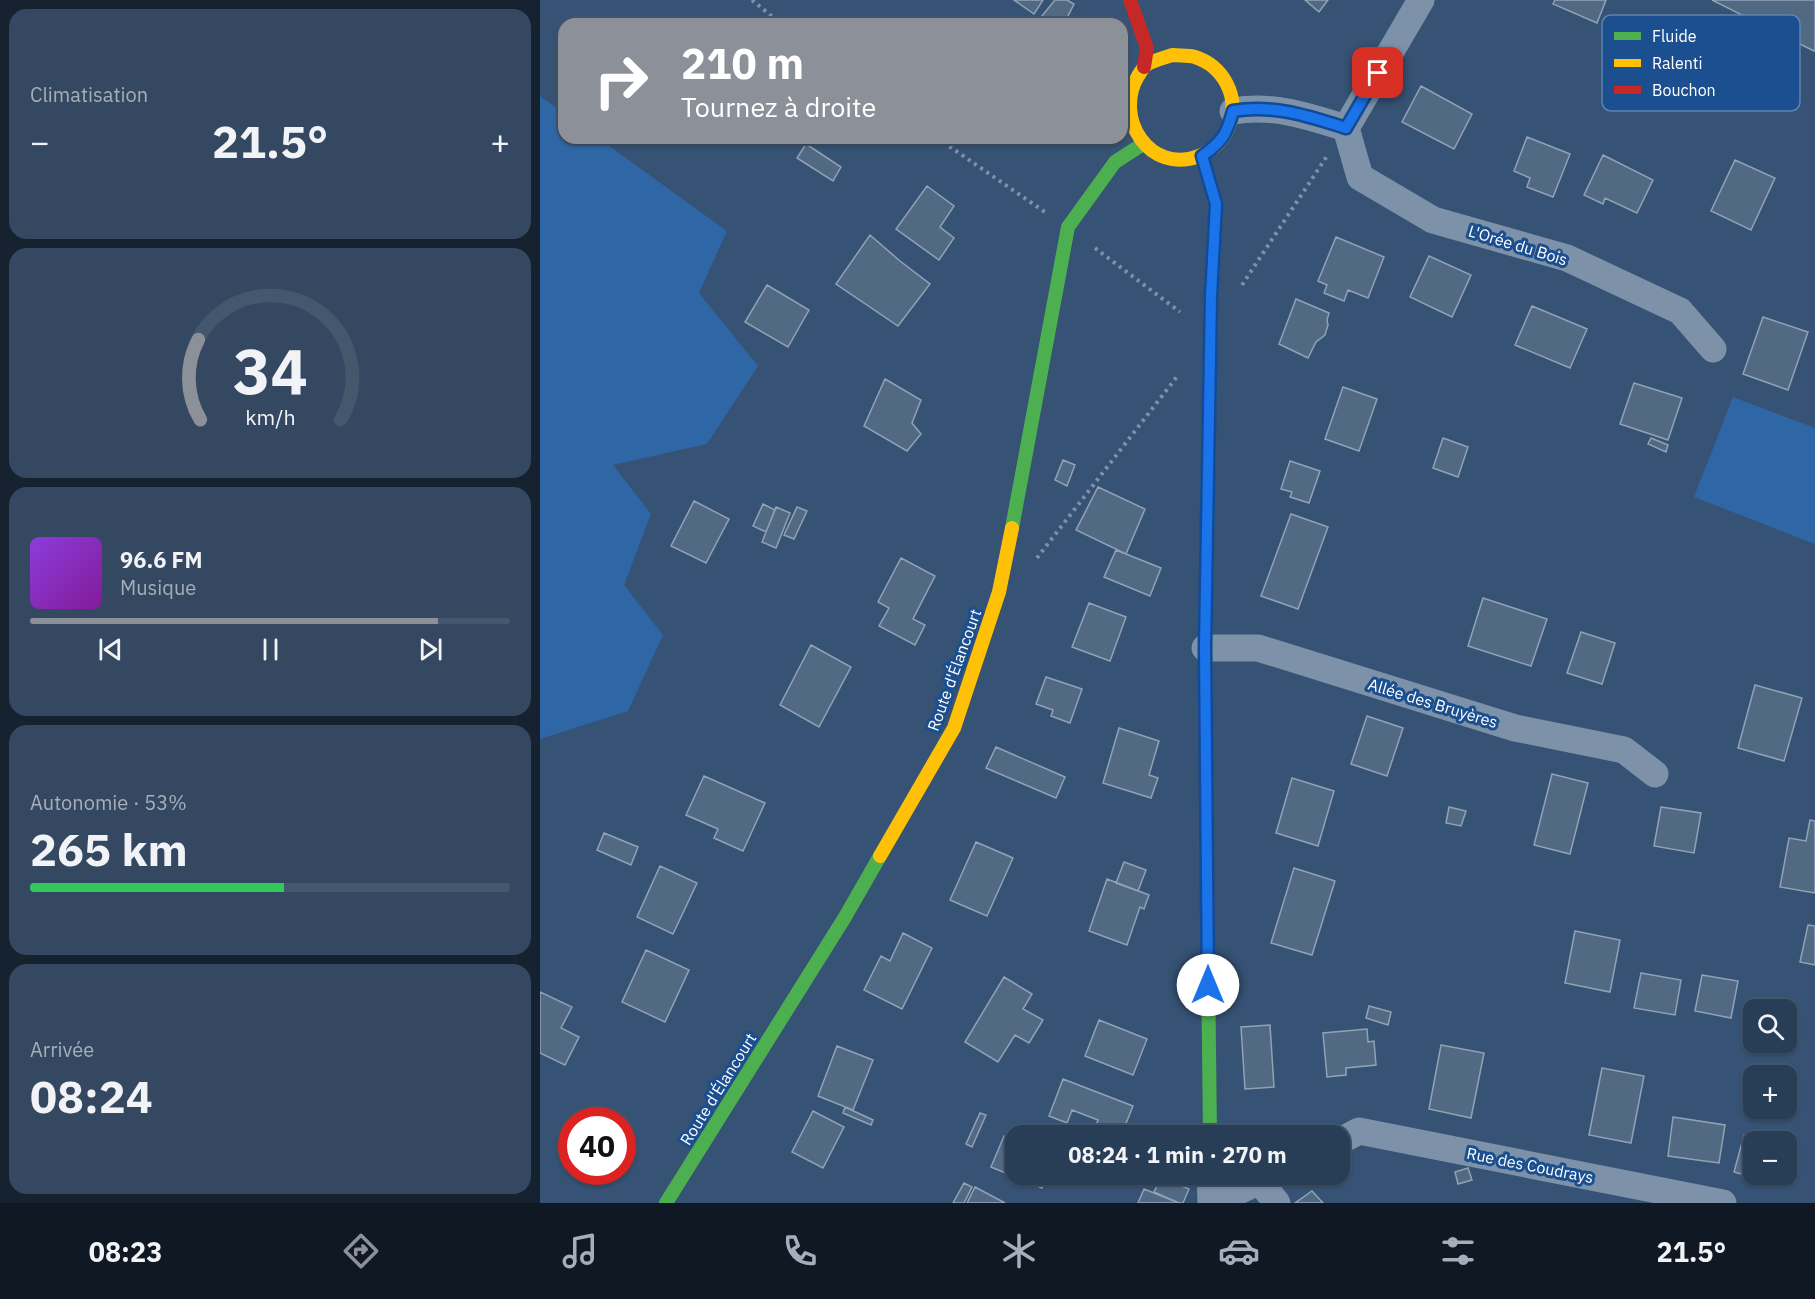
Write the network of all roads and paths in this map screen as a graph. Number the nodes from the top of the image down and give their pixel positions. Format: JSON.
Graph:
{"nodes":[{"id":1,"x":752,"y":0,"type":"edge"},
{"id":2,"x":1130,"y":0,"type":"edge"},
{"id":3,"x":1421,"y":0,"type":"edge"},
{"id":4,"x":774,"y":18,"type":"edge"},
{"id":5,"x":1144,"y":67,"type":"junction"},
{"id":6,"x":1233,"y":111,"type":"junction"},
{"id":7,"x":1346,"y":128,"type":"junction"},
{"id":8,"x":946,"y":144,"type":"edge"},
{"id":9,"x":1143,"y":144,"type":"junction"},
{"id":10,"x":1202,"y":156,"type":"junction"},
{"id":11,"x":1068,"y":227,"type":"junction"},
{"id":12,"x":1236,"y":295,"type":"dead end"},
{"id":13,"x":1210,"y":334,"type":"junction"},
{"id":14,"x":1713,"y":349,"type":"dead end"},
{"id":15,"x":1182,"y":371,"type":"dead end"},
{"id":16,"x":1033,"y":563,"type":"dead end"},
{"id":17,"x":1205,"y":648,"type":"junction"},
{"id":18,"x":1655,"y":774,"type":"dead end"},
{"id":19,"x":1210,"y":1125,"type":"edge"},
{"id":20,"x":1350,"y":1136,"type":"edge"},
{"id":21,"x":1211,"y":1185,"type":"edge"},
{"id":22,"x":1252,"y":1185,"type":"edge"},
{"id":23,"x":1270,"y":1185,"type":"edge"},
{"id":24,"x":666,"y":1203,"type":"edge"},
{"id":25,"x":1212,"y":1203,"type":"edge"},
{"id":26,"x":1277,"y":1203,"type":"edge"},
{"id":27,"x":1723,"y":1203,"type":"edge"}],
"edges":[{"from":1,"to":4,"type":"path"},
{"from":2,"to":5,"type":"street"},
{"from":3,"to":7,"type":"street"},
{"from":5,"to":6,"type":"street"},
{"from":5,"to":9,"type":"street"},
{"from":6,"to":7,"type":"street"},
{"from":6,"to":10,"type":"street"},
{"from":7,"to":12,"type":"path"},
{"from":7,"to":14,"type":"street","name":"L'Orée du Bois"},
{"from":8,"to":11,"type":"path"},
{"from":9,"to":10,"type":"street"},
{"from":9,"to":11,"type":"street","name":"Route d'Élancourt"},
{"from":10,"to":13,"type":"street"},
{"from":11,"to":13,"type":"path"},
{"from":11,"to":24,"type":"street","name":"Route d'Élancourt"},
{"from":13,"to":17,"type":"street"},
{"from":15,"to":16,"type":"path"},
{"from":17,"to":18,"type":"street","name":"Allée des Bruyères"},
{"from":17,"to":19,"type":"street"},
{"from":20,"to":27,"type":"street","name":"Rue des Coudrays"},
{"from":21,"to":25,"type":"street"},
{"from":22,"to":25,"type":"street"},
{"from":23,"to":26,"type":"street"}]}
